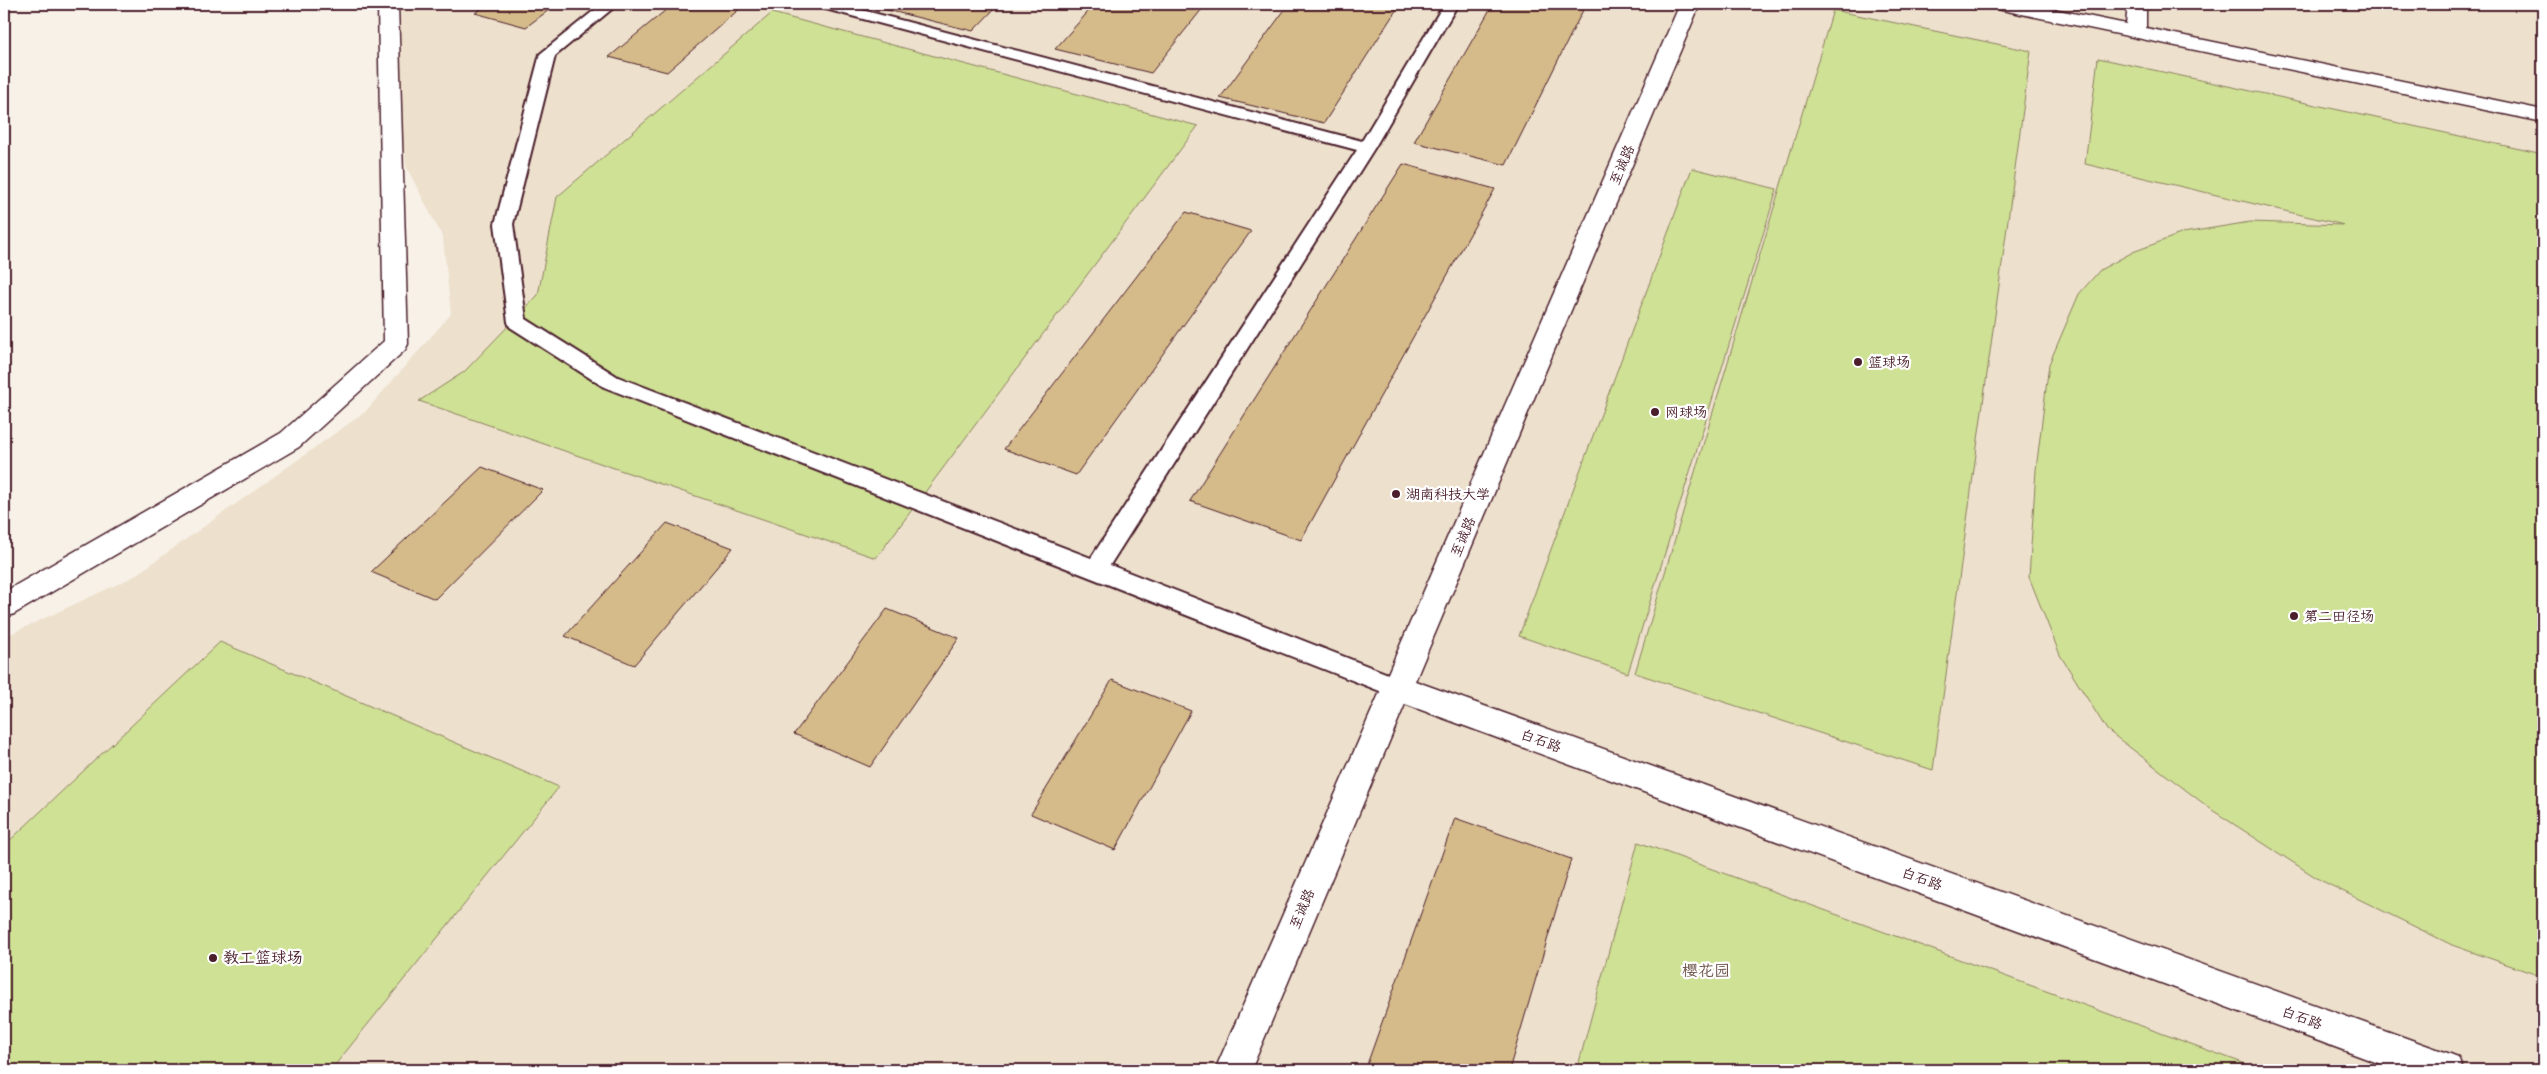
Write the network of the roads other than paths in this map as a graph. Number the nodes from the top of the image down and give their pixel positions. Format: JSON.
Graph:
{"nodes":[{"id":1,"x":388,"y":4,"type":"edge"},
{"id":2,"x":611,"y":4,"type":"edge"},
{"id":3,"x":823,"y":4,"type":"edge"},
{"id":4,"x":1451,"y":4,"type":"edge"},
{"id":5,"x":1690,"y":4,"type":"edge"},
{"id":6,"x":2002,"y":4,"type":"edge"},
{"id":7,"x":2137,"y":4,"type":"edge"},
{"id":8,"x":2136,"y":32,"type":"junction"},
{"id":9,"x":2543,"y":116,"type":"edge"},
{"id":10,"x":1366,"y":146,"type":"junction"},
{"id":11,"x":1096,"y":569,"type":"junction"},
{"id":12,"x":4,"y":606,"type":"edge"},
{"id":13,"x":1398,"y":688,"type":"junction"},
{"id":14,"x":1233,"y":1070,"type":"edge"},
{"id":15,"x":2445,"y":1070,"type":"edge"}],
"edges":[{"from":1,"to":12,"type":"street"},
{"from":2,"to":11,"type":"lane"},
{"from":3,"to":10,"type":"lane"},
{"from":4,"to":10,"type":"lane"},
{"from":5,"to":13,"type":"street","name":"至诚路"},
{"from":6,"to":8,"type":"street"},
{"from":7,"to":8,"type":"street"},
{"from":8,"to":9,"type":"street"},
{"from":10,"to":11,"type":"lane"},
{"from":11,"to":13,"type":"lane"},
{"from":13,"to":14,"type":"street","name":"至诚路"},
{"from":13,"to":15,"type":"street","name":"白石路"}]}
